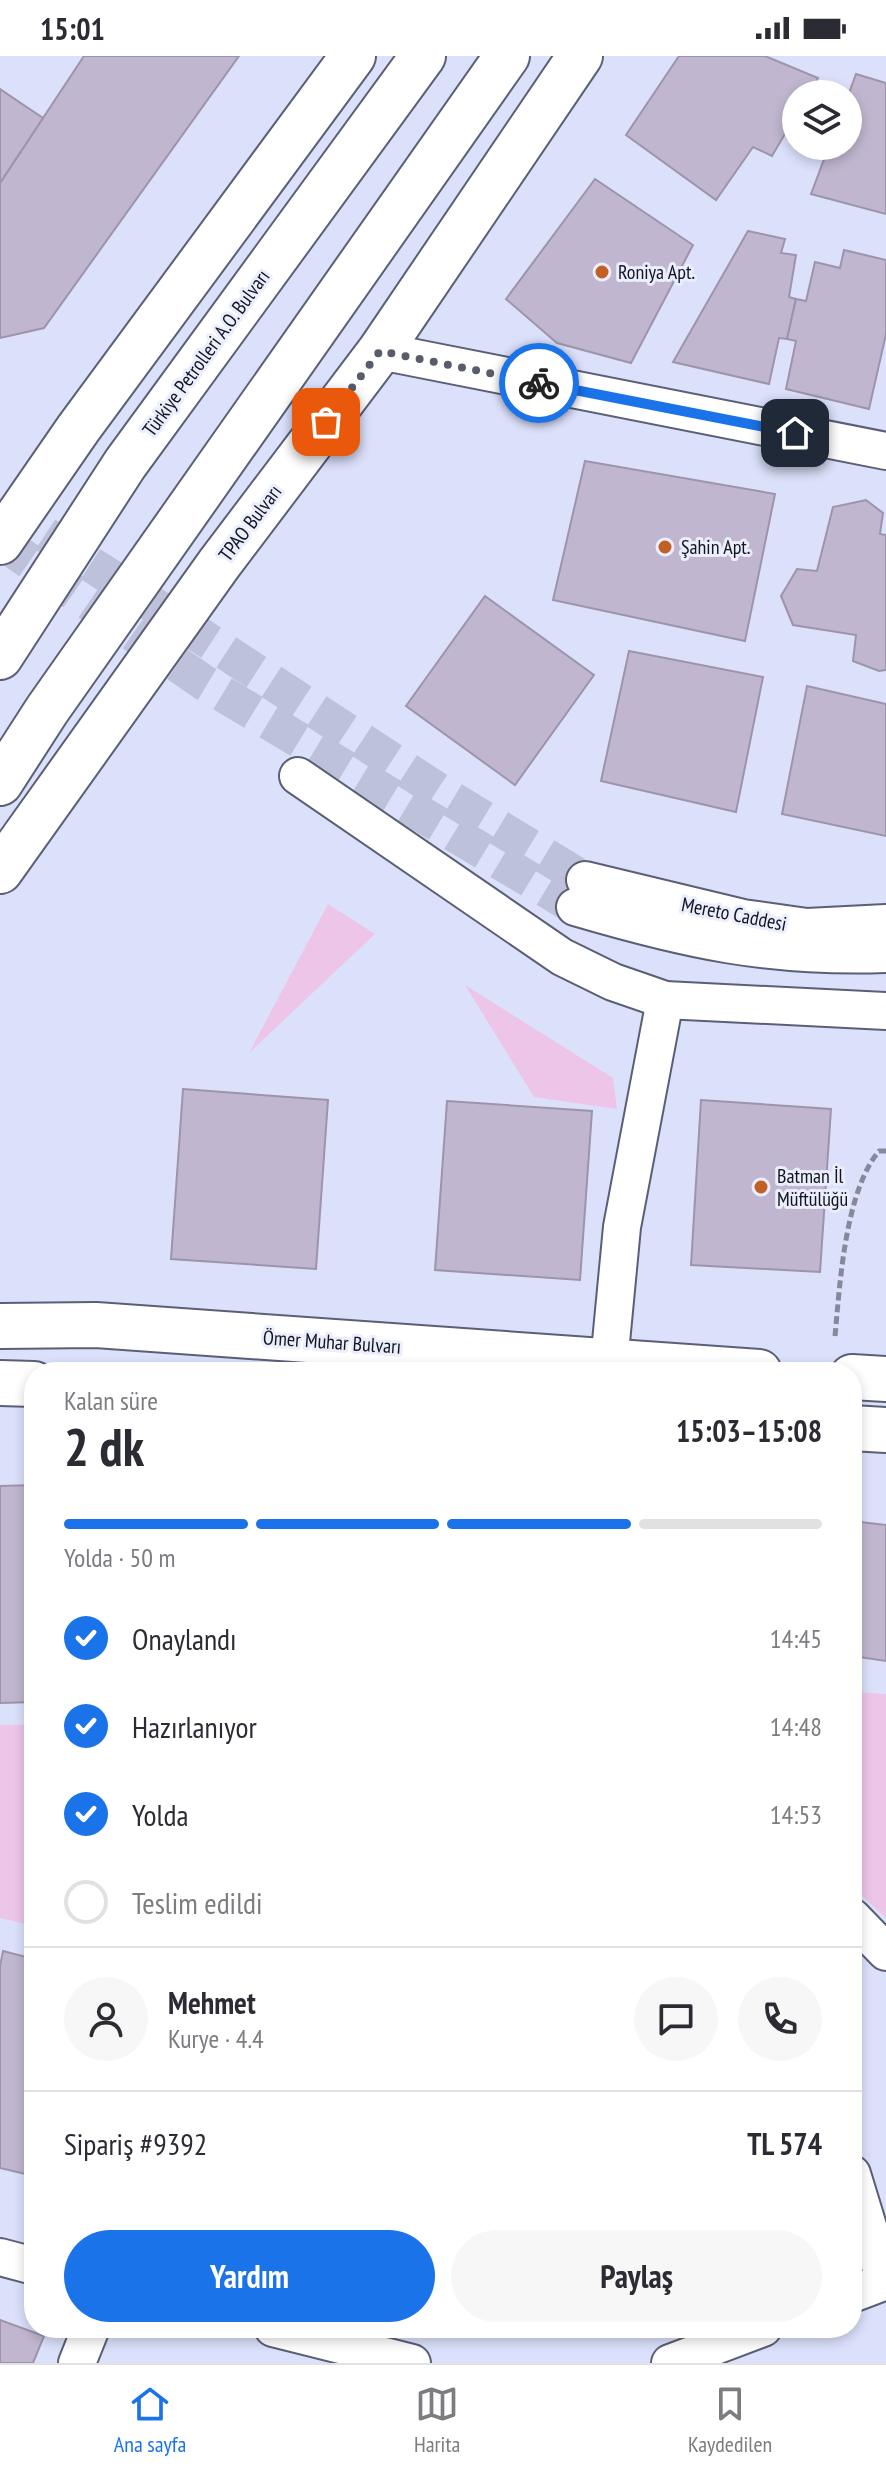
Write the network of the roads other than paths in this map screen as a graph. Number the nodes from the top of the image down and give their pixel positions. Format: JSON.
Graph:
{"nodes":[{"id":1,"x":353,"y":56,"type":"edge"},
{"id":2,"x":423,"y":56,"type":"edge"},
{"id":3,"x":507,"y":56,"type":"edge"},
{"id":4,"x":580,"y":56,"type":"edge"},
{"id":5,"x":380,"y":351,"type":"junction"},
{"id":6,"x":886,"y":451,"type":"edge"},
{"id":7,"x":0,"y":542,"type":"edge"},
{"id":8,"x":0,"y":657,"type":"edge"},
{"id":9,"x":298,"y":776,"type":"dead end"},
{"id":10,"x":0,"y":783,"type":"edge"},
{"id":11,"x":0,"y":871,"type":"edge"},
{"id":12,"x":886,"y":923,"type":"edge"},
{"id":13,"x":886,"y":954,"type":"edge"},
{"id":14,"x":665,"y":1000,"type":"junction"},
{"id":15,"x":886,"y":1011,"type":"edge"},
{"id":16,"x":0,"y":1326,"type":"edge"},
{"id":17,"x":596,"y":1362,"type":"edge"},
{"id":18,"x":609,"y":1362,"type":"edge"},
{"id":19,"x":862,"y":1378,"type":"edge"},
{"id":20,"x":886,"y":1379,"type":"edge"},
{"id":21,"x":0,"y":1383,"type":"edge"},
{"id":22,"x":24,"y":1384,"type":"edge"},
{"id":23,"x":862,"y":1429,"type":"edge"},
{"id":24,"x":886,"y":1430,"type":"edge"},
{"id":25,"x":862,"y":1927,"type":"edge"},
{"id":26,"x":886,"y":1952,"type":"edge"},
{"id":27,"x":862,"y":2225,"type":"edge"},
{"id":28,"x":0,"y":2257,"type":"edge"},
{"id":29,"x":24,"y":2263,"type":"edge"},
{"id":30,"x":874,"y":2286,"type":"edge"},
{"id":31,"x":87,"y":2338,"type":"edge"},
{"id":32,"x":313,"y":2338,"type":"edge"},
{"id":33,"x":736,"y":2338,"type":"edge"},
{"id":34,"x":77,"y":2363,"type":"edge"},
{"id":35,"x":412,"y":2363,"type":"edge"},
{"id":36,"x":670,"y":2363,"type":"edge"}],
"edges":[{"from":1,"to":7,"type":"main road"},
{"from":2,"to":8,"type":"main road","name":"Türkiye Petrolleri A.O. Bulvarı"},
{"from":3,"to":10,"type":"main road"},
{"from":4,"to":5,"type":"main road","name":"TPAO Bulvarı"},
{"from":5,"to":6,"type":"street"},
{"from":5,"to":11,"type":"main road","name":"TPAO Bulvarı"},
{"from":9,"to":14,"type":"street"},
{"from":12,"to":13,"type":"street","name":"Mereto Caddesi"},
{"from":14,"to":15,"type":"street"},
{"from":14,"to":18,"type":"street"},
{"from":16,"to":17,"type":"main road","name":"Ömer Muhar Bulvarı"},
{"from":19,"to":20,"type":"main road"},
{"from":21,"to":22,"type":"main road"},
{"from":23,"to":24,"type":"main road"},
{"from":25,"to":26,"type":"street"},
{"from":27,"to":30,"type":"street"},
{"from":28,"to":29,"type":"street"},
{"from":31,"to":34,"type":"street"},
{"from":32,"to":35,"type":"street"},
{"from":33,"to":36,"type":"street"}]}
